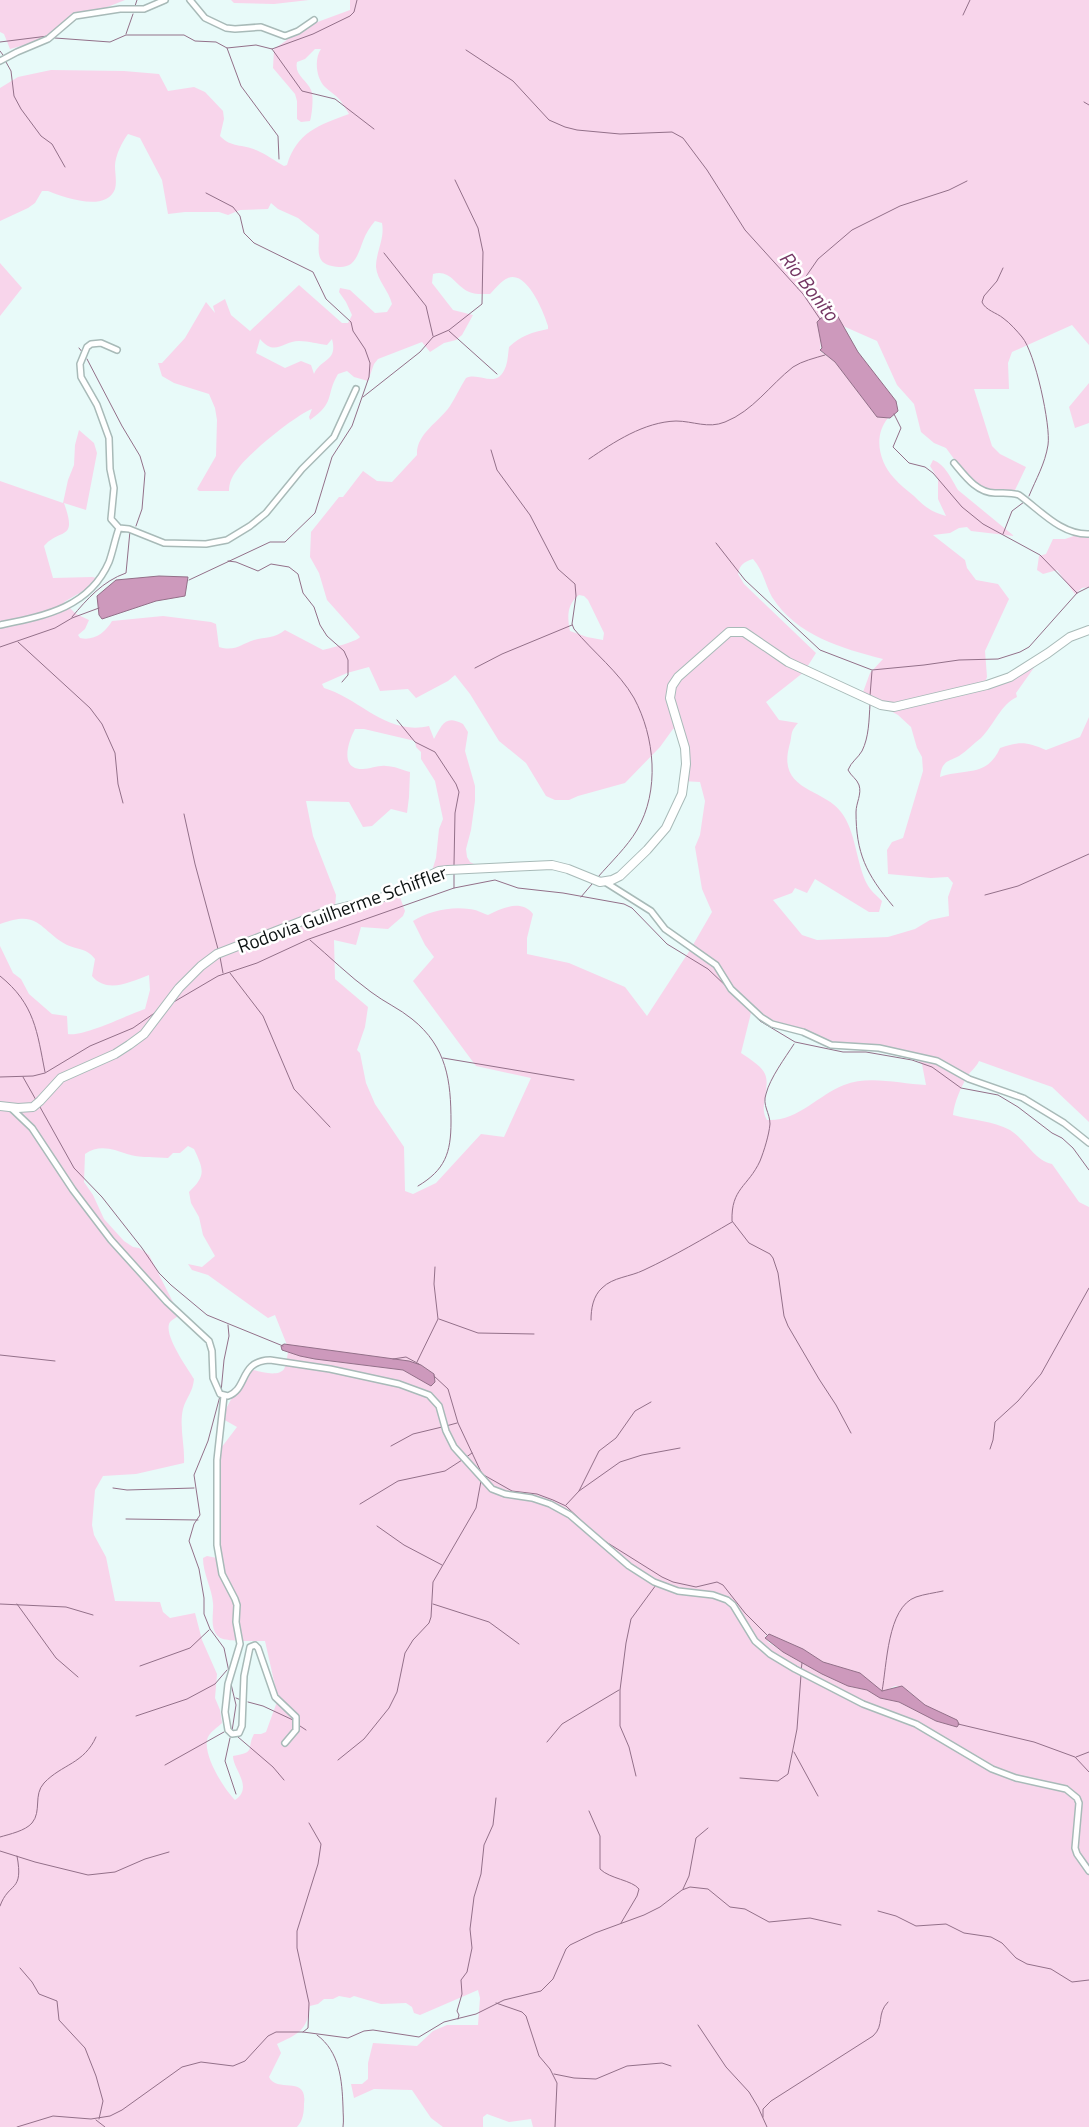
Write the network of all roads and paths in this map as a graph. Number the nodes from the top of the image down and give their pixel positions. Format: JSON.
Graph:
{"nodes":[{"id":1,"x":165,"y":0,"type":"edge"},
{"id":2,"x":190,"y":0,"type":"edge"},
{"id":3,"x":314,"y":20,"type":"dead end"},
{"id":4,"x":0,"y":61,"type":"edge"},
{"id":5,"x":117,"y":350,"type":"dead end"},
{"id":6,"x":356,"y":389,"type":"dead end"},
{"id":7,"x":954,"y":463,"type":"dead end"},
{"id":8,"x":119,"y":528,"type":"junction"},
{"id":9,"x":1089,"y":534,"type":"edge"},
{"id":10,"x":0,"y":625,"type":"edge"},
{"id":11,"x":1089,"y":630,"type":"edge"},
{"id":12,"x":604,"y":882,"type":"junction"},
{"id":13,"x":0,"y":1106,"type":"edge"},
{"id":14,"x":11,"y":1108,"type":"junction"},
{"id":15,"x":1089,"y":1143,"type":"edge"},
{"id":16,"x":224,"y":1396,"type":"junction"},
{"id":17,"x":285,"y":1743,"type":"dead end"},
{"id":18,"x":1089,"y":1871,"type":"edge"}],
"edges":[{"from":1,"to":4,"type":"street"},
{"from":2,"to":3,"type":"street"},
{"from":5,"to":8,"type":"street"},
{"from":6,"to":8,"type":"street"},
{"from":7,"to":9,"type":"street"},
{"from":8,"to":10,"type":"street"},
{"from":11,"to":12,"type":"street"},
{"from":12,"to":14,"type":"street","name":"Rodovia Guilherme Schiffler"},
{"from":12,"to":15,"type":"street"},
{"from":13,"to":14,"type":"street","name":"Rodovia Guilherme Schiffler"},
{"from":14,"to":16,"type":"street"},
{"from":16,"to":17,"type":"street"},
{"from":16,"to":18,"type":"street"}]}
